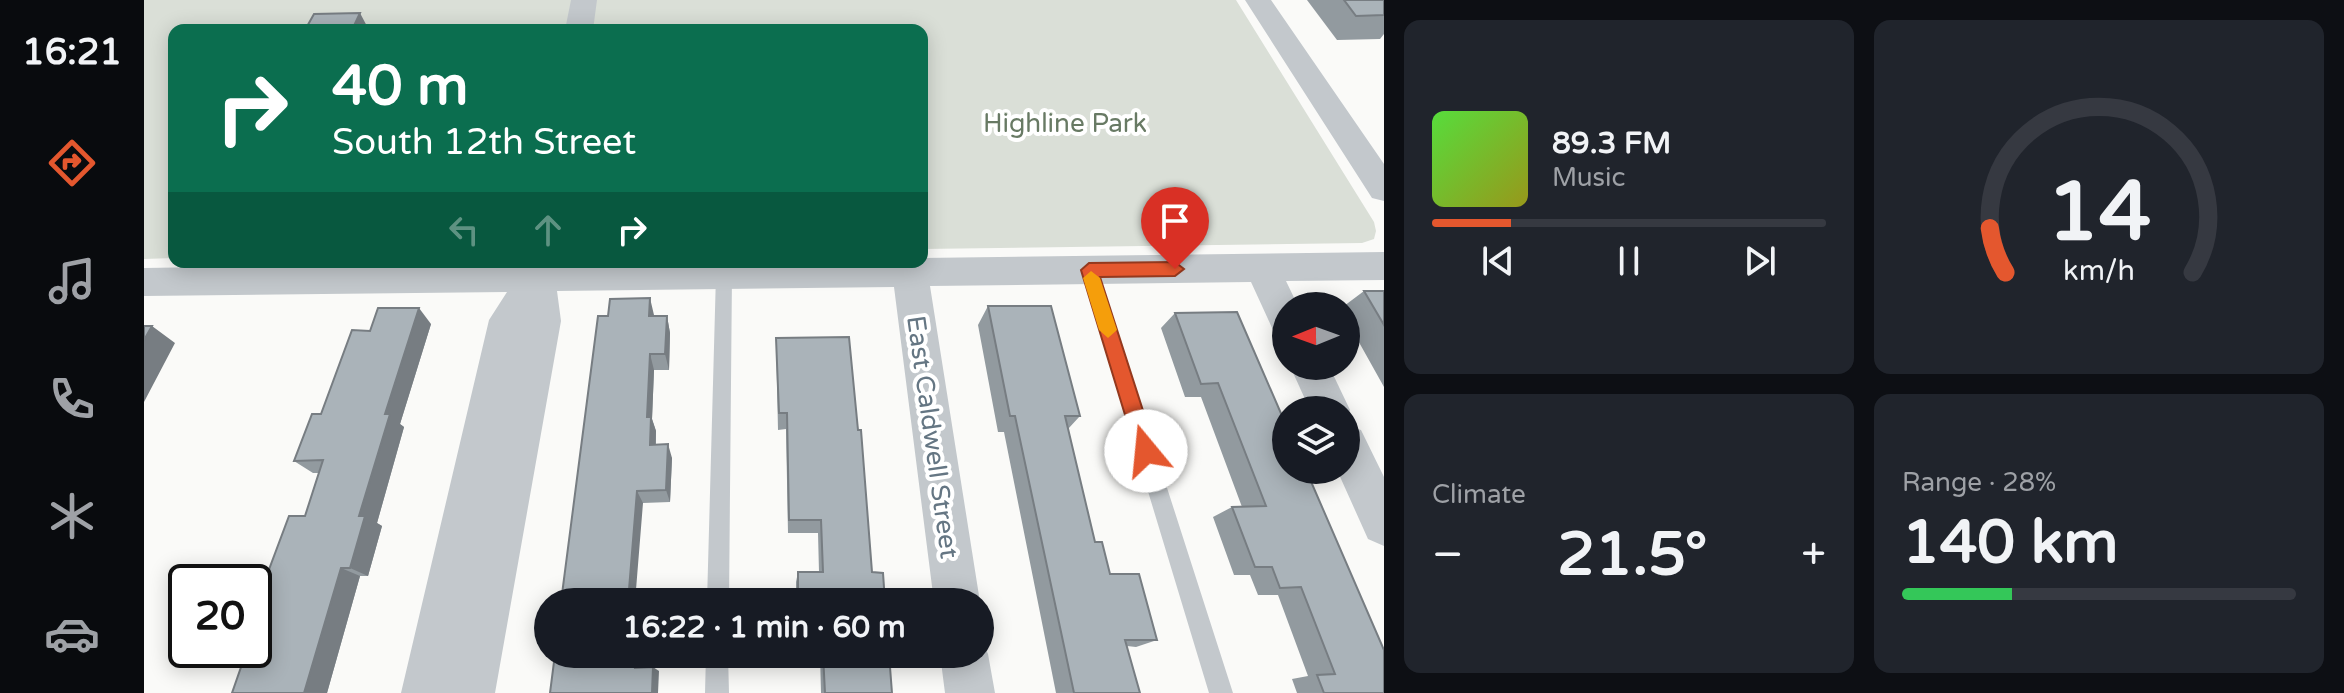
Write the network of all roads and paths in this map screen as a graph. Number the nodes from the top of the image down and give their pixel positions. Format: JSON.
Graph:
{"nodes":[{"id":1,"x":584,"y":0,"type":"edge"},
{"id":2,"x":1258,"y":0,"type":"edge"},
{"id":3,"x":580,"y":24,"type":"edge"},
{"id":4,"x":1384,"y":189,"type":"edge"},
{"id":5,"x":1384,"y":266,"type":"edge"},
{"id":6,"x":1262,"y":268,"type":"junction"},
{"id":7,"x":538,"y":269,"type":"edge"},
{"id":8,"x":1089,"y":270,"type":"junction"},
{"id":9,"x":910,"y":272,"type":"junction"},
{"id":10,"x":724,"y":274,"type":"junction"},
{"id":11,"x":144,"y":282,"type":"edge"},
{"id":12,"x":1273,"y":292,"type":"edge"},
{"id":13,"x":1360,"y":473,"type":"edge"},
{"id":14,"x":1384,"y":524,"type":"edge"},
{"id":15,"x":718,"y":588,"type":"edge"},
{"id":16,"x":955,"y":588,"type":"edge"},
{"id":17,"x":717,"y":668,"type":"edge"},
{"id":18,"x":966,"y":668,"type":"edge"},
{"id":19,"x":426,"y":693,"type":"edge"},
{"id":20,"x":470,"y":693,"type":"edge"},
{"id":21,"x":717,"y":693,"type":"edge"},
{"id":22,"x":970,"y":693,"type":"edge"},
{"id":23,"x":1221,"y":693,"type":"edge"}],
"edges":[{"from":1,"to":3,"type":"street"},
{"from":2,"to":4,"type":"street"},
{"from":5,"to":6,"type":"street"},
{"from":6,"to":8,"type":"street"},
{"from":6,"to":12,"type":"street"},
{"from":7,"to":10,"type":"street"},
{"from":7,"to":11,"type":"street"},
{"from":7,"to":19,"type":"street"},
{"from":7,"to":20,"type":"street"},
{"from":8,"to":9,"type":"street"},
{"from":8,"to":23,"type":"lane"},
{"from":9,"to":10,"type":"street"},
{"from":9,"to":16,"type":"street","name":"East Caldwell Street"},
{"from":10,"to":15,"type":"lane"},
{"from":13,"to":14,"type":"street"},
{"from":17,"to":21,"type":"lane"},
{"from":18,"to":22,"type":"street"}]}
